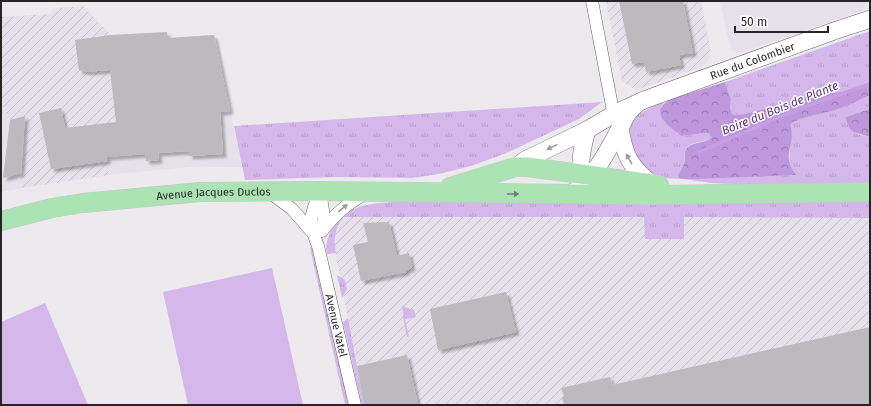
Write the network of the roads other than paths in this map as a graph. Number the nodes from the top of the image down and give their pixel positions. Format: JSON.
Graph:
{"nodes":[{"id":1,"x":592,"y":1,"type":"edge"},
{"id":2,"x":870,"y":19,"type":"edge"},
{"id":3,"x":617,"y":121,"type":"junction"},
{"id":4,"x":587,"y":130,"type":"junction"},
{"id":5,"x":516,"y":167,"type":"junction"},
{"id":6,"x":585,"y":184,"type":"junction"},
{"id":7,"x":652,"y":184,"type":"junction"},
{"id":8,"x":320,"y":191,"type":"junction"},
{"id":9,"x":268,"y":192,"type":"junction"},
{"id":10,"x":369,"y":192,"type":"junction"},
{"id":11,"x":429,"y":192,"type":"junction"},
{"id":12,"x":870,"y":192,"type":"edge"},
{"id":13,"x":718,"y":193,"type":"junction"},
{"id":14,"x":1,"y":221,"type":"edge"},
{"id":15,"x":317,"y":232,"type":"junction"},
{"id":16,"x":355,"y":405,"type":"edge"}],
"edges":[{"from":1,"to":3,"type":"street"},
{"from":2,"to":3,"type":"main road","name":"Rue du Colombier"},
{"from":3,"to":4,"type":"main road","name":"Rue du Colombier"},
{"from":3,"to":6,"type":"main road"},
{"from":7,"to":3,"type":"main road","one_way":true},
{"from":4,"to":5,"type":"main road","name":"Rue du Colombier","one_way":true},
{"from":4,"to":6,"type":"main road"},
{"from":5,"to":6,"type":"main road"},
{"from":5,"to":11,"type":"main road"},
{"from":6,"to":7,"type":"main road"},
{"from":11,"to":6,"type":"main road","one_way":true},
{"from":6,"to":13,"type":"main road"},
{"from":7,"to":13,"type":"main road"},
{"from":8,"to":9,"type":"main road","name":"Avenue Jacques Duclos"},
{"from":8,"to":10,"type":"main road","name":"Avenue Jacques Duclos"},
{"from":8,"to":15,"type":"street","name":"Avenue Vatel"},
{"from":9,"to":14,"type":"main road","name":"Avenue Jacques Duclos"},
{"from":9,"to":15,"type":"street"},
{"from":10,"to":11,"type":"main road","name":"Avenue Jacques Duclos"},
{"from":15,"to":10,"type":"street","one_way":true},
{"from":12,"to":13,"type":"main road"},
{"from":15,"to":16,"type":"street","name":"Avenue Vatel"}]}
